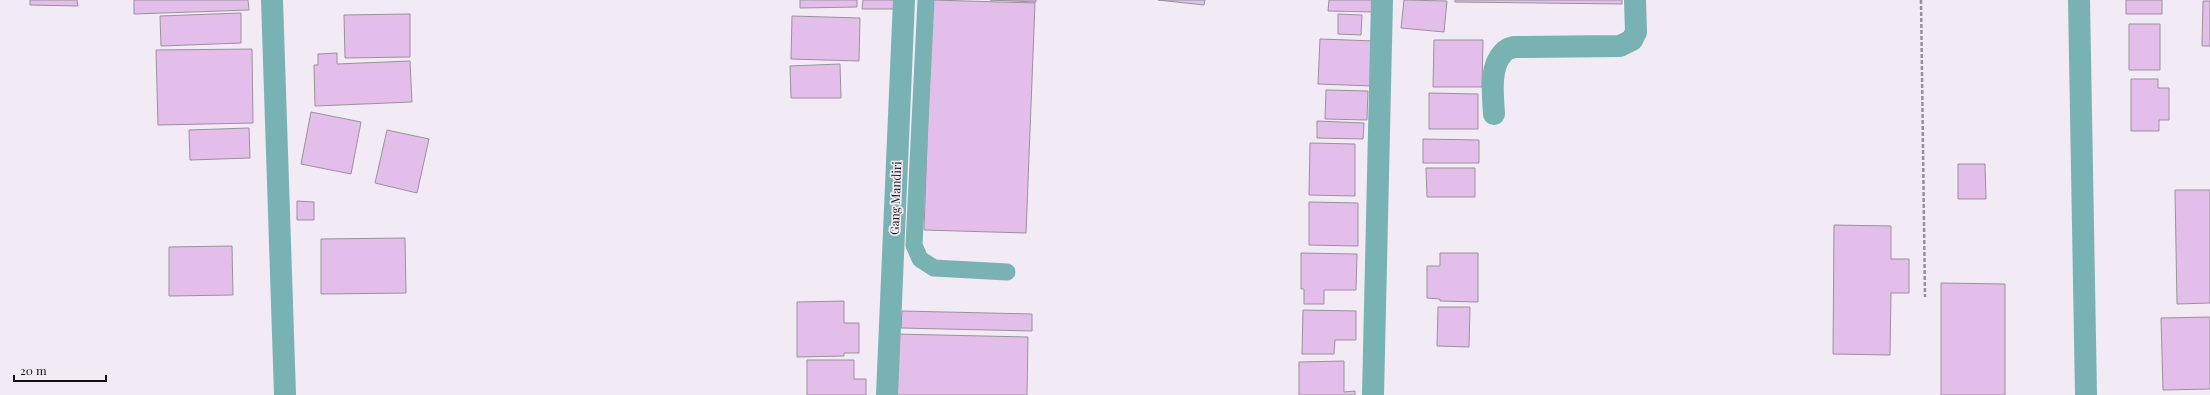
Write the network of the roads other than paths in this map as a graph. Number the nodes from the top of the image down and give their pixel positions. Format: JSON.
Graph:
{"nodes":[{"id":1,"x":272,"y":0,"type":"edge"},
{"id":2,"x":904,"y":0,"type":"edge"},
{"id":3,"x":926,"y":0,"type":"edge"},
{"id":4,"x":1382,"y":0,"type":"edge"},
{"id":5,"x":1635,"y":0,"type":"edge"},
{"id":6,"x":2079,"y":0,"type":"edge"},
{"id":7,"x":1494,"y":114,"type":"dead end"},
{"id":8,"x":1007,"y":272,"type":"dead end"},
{"id":9,"x":285,"y":395,"type":"edge"},
{"id":10,"x":887,"y":395,"type":"edge"},
{"id":11,"x":1373,"y":395,"type":"edge"},
{"id":12,"x":2086,"y":395,"type":"edge"}],
"edges":[{"from":1,"to":9,"type":"street"},
{"from":2,"to":10,"type":"street","name":"Gang Mandiri"},
{"from":3,"to":8,"type":"lane"},
{"from":4,"to":11,"type":"street"},
{"from":5,"to":7,"type":"street"},
{"from":6,"to":12,"type":"street"}]}
